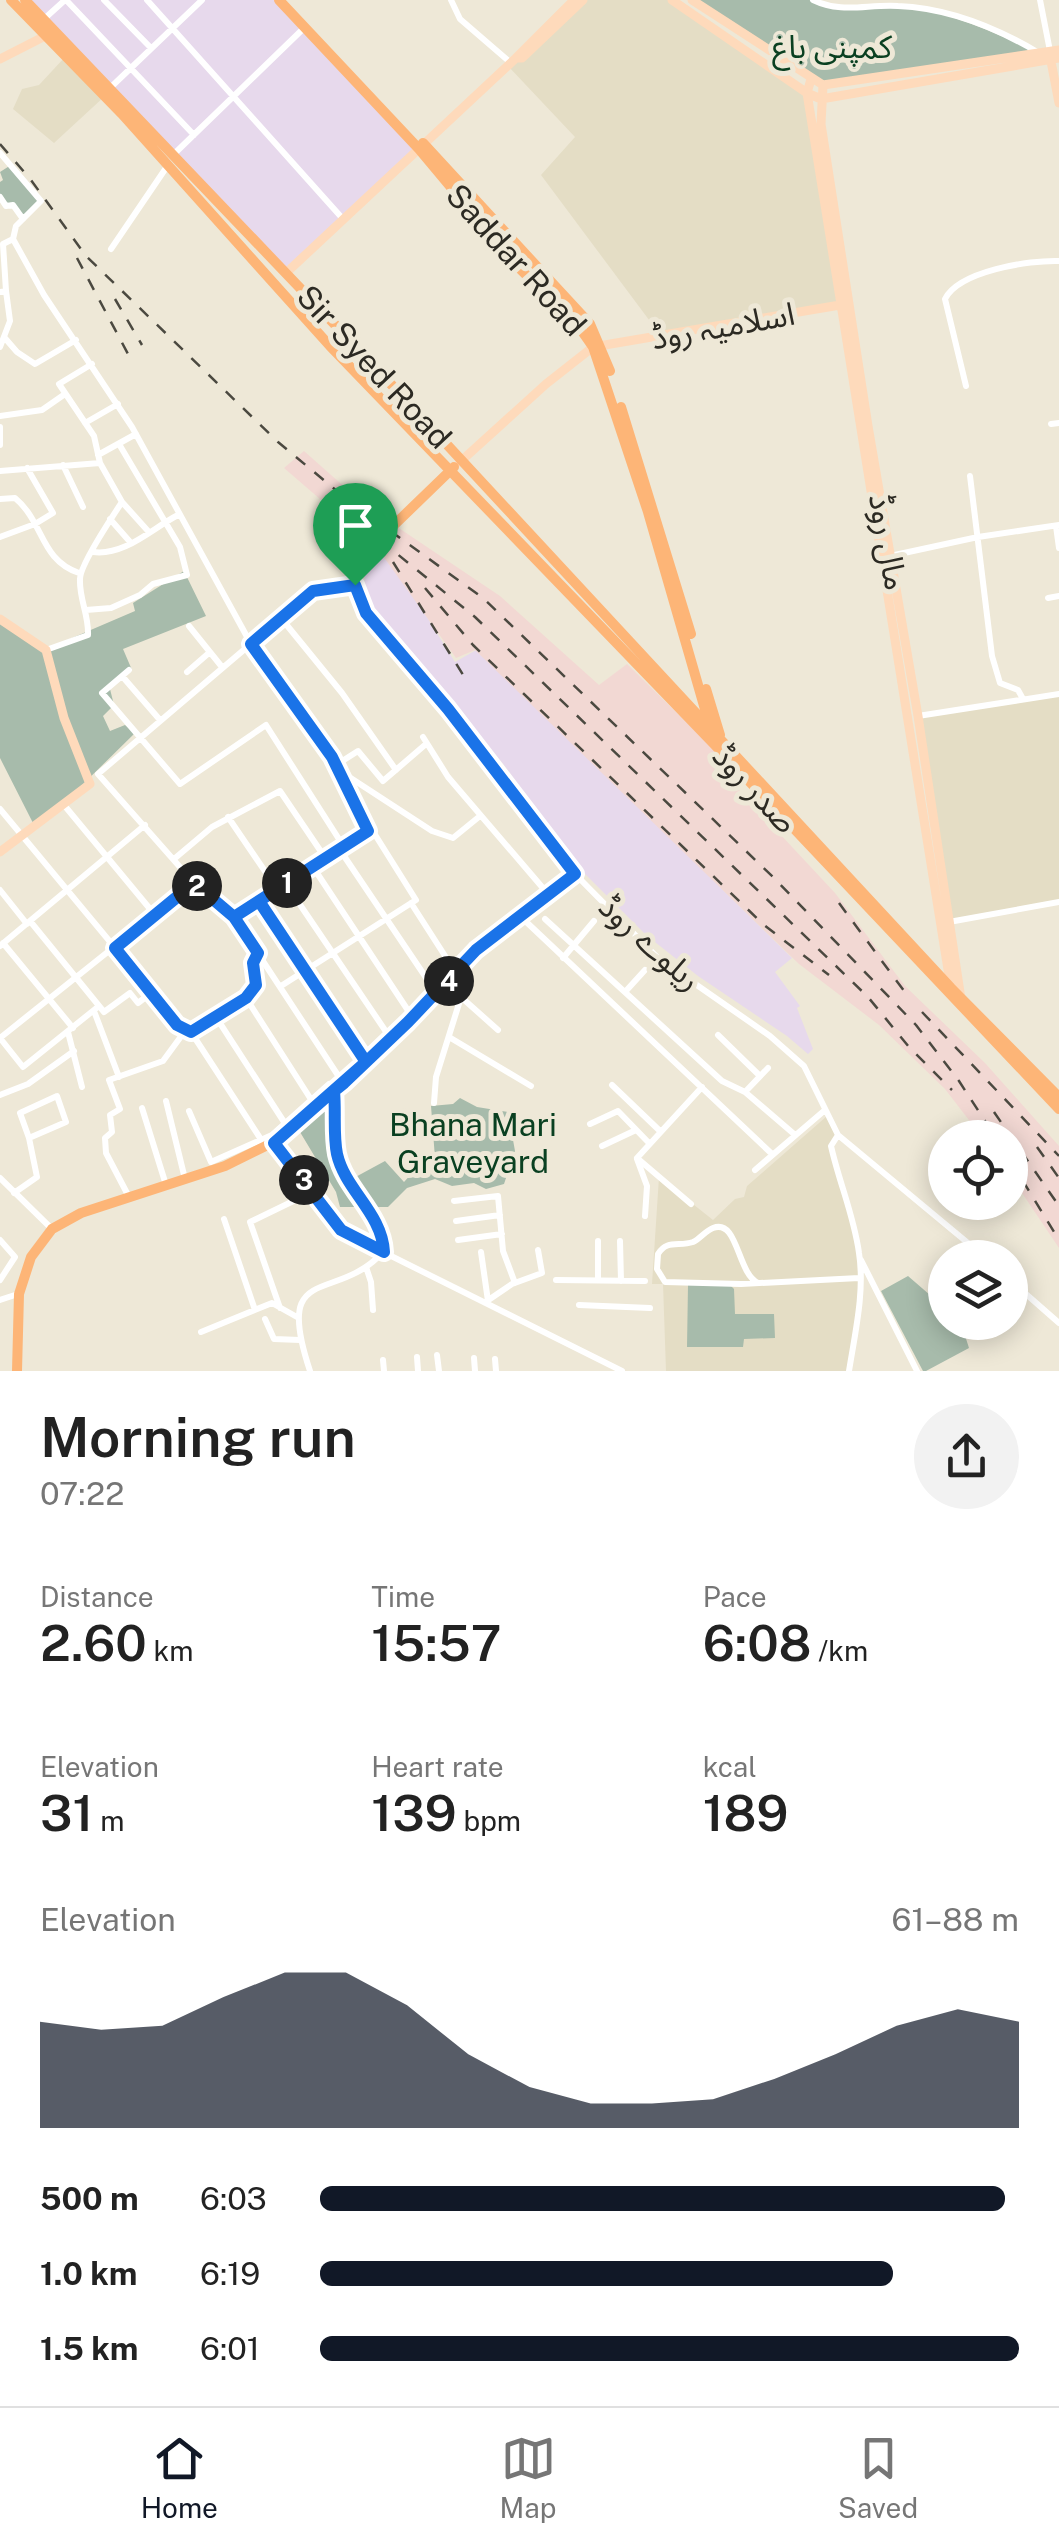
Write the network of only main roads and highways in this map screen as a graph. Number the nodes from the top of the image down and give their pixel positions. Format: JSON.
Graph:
{"nodes":[{"id":1,"x":11,"y":0,"type":"edge"},
{"id":2,"x":26,"y":0,"type":"edge"},
{"id":3,"x":280,"y":0,"type":"edge"},
{"id":4,"x":289,"y":0,"type":"edge"},
{"id":5,"x":574,"y":0,"type":"edge"},
{"id":6,"x":583,"y":0,"type":"edge"},
{"id":7,"x":672,"y":0,"type":"edge"},
{"id":8,"x":692,"y":0,"type":"edge"},
{"id":9,"x":49,"y":34,"type":"junction"},
{"id":10,"x":1052,"y":54,"type":"edge"},
{"id":11,"x":0,"y":59,"type":"edge"},
{"id":12,"x":514,"y":61,"type":"junction"},
{"id":13,"x":811,"y":79,"type":"junction"},
{"id":14,"x":823,"y":86,"type":"junction"},
{"id":15,"x":807,"y":94,"type":"junction"},
{"id":16,"x":821,"y":99,"type":"junction"},
{"id":17,"x":1059,"y":103,"type":"edge"},
{"id":18,"x":421,"y":146,"type":"junction"},
{"id":19,"x":170,"y":161,"type":"junction"},
{"id":20,"x":286,"y":272,"type":"junction"},
{"id":21,"x":844,"y":304,"type":"junction"},
{"id":22,"x":597,"y":347,"type":"junction"},
{"id":23,"x":864,"y":427,"type":"junction"},
{"id":24,"x":455,"y":466,"type":"junction"},
{"id":25,"x":0,"y":618,"type":"edge"},
{"id":26,"x":699,"y":676,"type":"junction"},
{"id":27,"x":914,"y":716,"type":"junction"},
{"id":28,"x":709,"y":726,"type":"junction"},
{"id":29,"x":717,"y":740,"type":"junction"},
{"id":30,"x":0,"y":852,"type":"edge"},
{"id":31,"x":951,"y":988,"type":"junction"},
{"id":32,"x":958,"y":999,"type":"junction"},
{"id":33,"x":1059,"y":1097,"type":"edge"},
{"id":34,"x":1059,"y":1109,"type":"edge"},
{"id":35,"x":17,"y":1371,"type":"edge"}],
"edges":[{"from":1,"to":9,"type":"main road","name":"Sir Syed Road"},
{"from":2,"to":9,"type":"main road","name":"Sir Syed Road"},
{"from":3,"to":18,"type":"main road","name":"Saddar Road"},
{"from":4,"to":18,"type":"main road","name":"Saddar Road"},
{"from":5,"to":12,"type":"main road"},
{"from":6,"to":12,"type":"main road"},
{"from":7,"to":15,"type":"main road"},
{"from":8,"to":13,"type":"main road"},
{"from":9,"to":11,"type":"main road"},
{"from":9,"to":19,"type":"main road","name":"Sir Syed Road"},
{"from":9,"to":19,"type":"main road","name":"Sir Syed Road"},
{"from":10,"to":14,"type":"main road"},
{"from":10,"to":16,"type":"main road"},
{"from":10,"to":17,"type":"main road"},
{"from":12,"to":18,"type":"main road"},
{"from":13,"to":14,"type":"main road"},
{"from":13,"to":15,"type":"main road","name":"مال روڈ"},
{"from":14,"to":16,"type":"main road","name":"مال روڈ"},
{"from":15,"to":16,"type":"main road"},
{"from":15,"to":21,"type":"main road","name":"مال روڈ"},
{"from":16,"to":21,"type":"main road","name":"مال روڈ"},
{"from":18,"to":20,"type":"main road"},
{"from":18,"to":22,"type":"main road","name":"Saddar Road"},
{"from":19,"to":20,"type":"main road","name":"Sir Syed Road"},
{"from":19,"to":24,"type":"main road"},
{"from":20,"to":24,"type":"main road","name":"Sir Syed Road"},
{"from":21,"to":22,"type":"main road","name":"اسلامیہ روڈ"},
{"from":21,"to":23,"type":"main road","name":"مال روڈ"},
{"from":22,"to":24,"type":"main road","name":"اسلامیہ روڈ"},
{"from":22,"to":26,"type":"main road","name":"Saddar Road"},
{"from":23,"to":27,"type":"main road","name":"مال روڈ"},
{"from":23,"to":27,"type":"main road","name":"مال روڈ"},
{"from":24,"to":28,"type":"main road","name":"Sir Syed Road"},
{"from":24,"to":29,"type":"main road","name":"صدر روڈ"},
{"from":24,"to":35,"type":"main road","name":"ریلوے روڈ"},
{"from":25,"to":30,"type":"main road"},
{"from":26,"to":28,"type":"main road","name":"Saddar Road"},
{"from":26,"to":29,"type":"main road","name":"Saddar Road"},
{"from":27,"to":31,"type":"main road","name":"مال روڈ"},
{"from":27,"to":32,"type":"main road","name":"مال روڈ"},
{"from":28,"to":29,"type":"main road","name":"Saddar Road"},
{"from":29,"to":31,"type":"main road","name":"صدر روڈ"},
{"from":29,"to":32,"type":"main road","name":"صدر روڈ"},
{"from":31,"to":32,"type":"main road","name":"صدر روڈ"},
{"from":32,"to":33,"type":"main road","name":"صدر روڈ"},
{"from":32,"to":34,"type":"main road","name":"صدر روڈ"}]}
